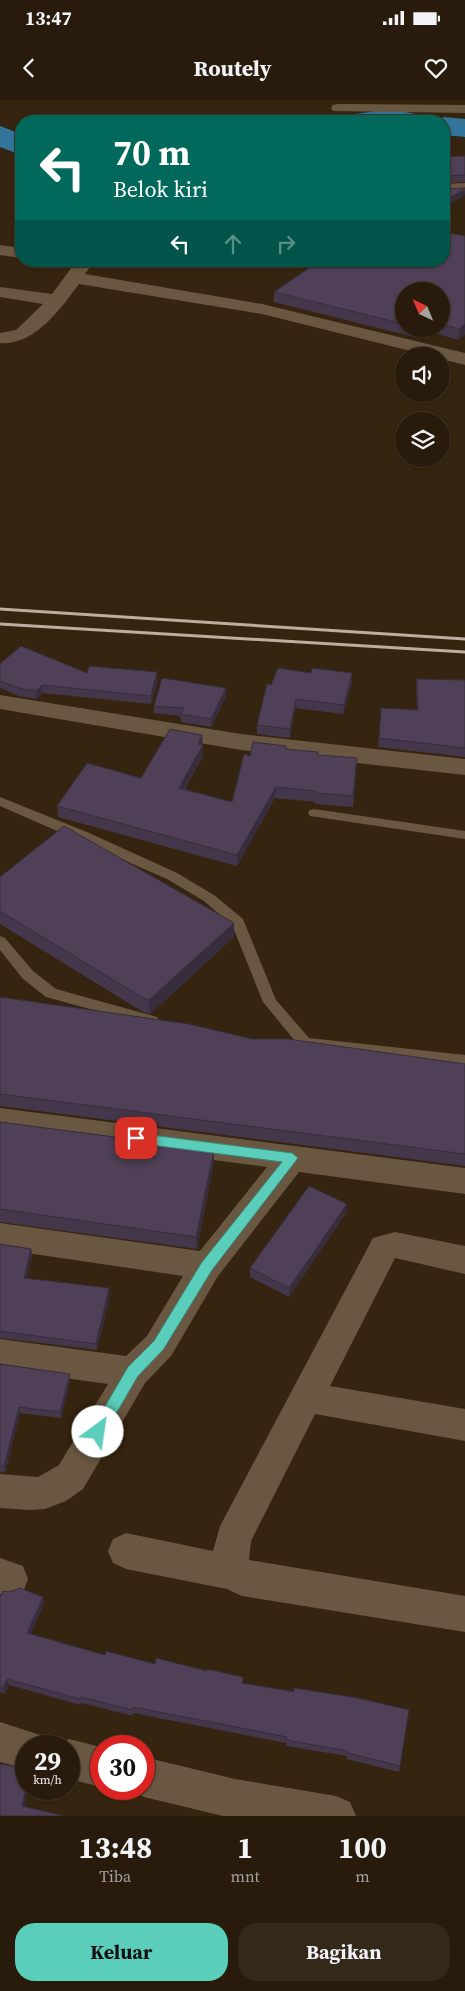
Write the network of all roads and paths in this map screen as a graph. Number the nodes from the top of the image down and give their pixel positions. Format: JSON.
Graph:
{"nodes":[{"id":1,"x":338,"y":108,"type":"dead end"},
{"id":2,"x":465,"y":109,"type":"edge"},
{"id":3,"x":465,"y":188,"type":"edge"},
{"id":4,"x":450,"y":189,"type":"edge"},
{"id":5,"x":0,"y":250,"type":"edge"},
{"id":6,"x":15,"y":253,"type":"edge"},
{"id":7,"x":72,"y":269,"type":"edge"},
{"id":8,"x":0,"y":292,"type":"edge"},
{"id":9,"x":54,"y":300,"type":"junction"},
{"id":10,"x":0,"y":338,"type":"edge"},
{"id":11,"x":465,"y":358,"type":"edge"},
{"id":12,"x":0,"y":702,"type":"edge"},
{"id":13,"x":465,"y":767,"type":"edge"},
{"id":14,"x":0,"y":801,"type":"edge"},
{"id":15,"x":314,"y":813,"type":"dead end"},
{"id":16,"x":465,"y":835,"type":"edge"},
{"id":17,"x":0,"y":941,"type":"edge"},
{"id":18,"x":170,"y":1025,"type":"edge"},
{"id":19,"x":305,"y":1043,"type":"junction"},
{"id":20,"x":288,"y":1044,"type":"edge"},
{"id":21,"x":465,"y":1061,"type":"edge"},
{"id":22,"x":0,"y":1120,"type":"edge"},
{"id":23,"x":292,"y":1158,"type":"junction"},
{"id":24,"x":465,"y":1181,"type":"edge"},
{"id":25,"x":0,"y":1236,"type":"edge"},
{"id":26,"x":465,"y":1260,"type":"edge"},
{"id":27,"x":207,"y":1266,"type":"junction"},
{"id":28,"x":0,"y":1354,"type":"edge"},
{"id":29,"x":133,"y":1372,"type":"junction"},
{"id":30,"x":305,"y":1397,"type":"junction"},
{"id":31,"x":465,"y":1425,"type":"edge"},
{"id":32,"x":0,"y":1491,"type":"edge"},
{"id":33,"x":126,"y":1551,"type":"dead end"},
{"id":34,"x":236,"y":1574,"type":"junction"},
{"id":35,"x":465,"y":1614,"type":"edge"},
{"id":36,"x":0,"y":1742,"type":"edge"},
{"id":37,"x":15,"y":1746,"type":"edge"},
{"id":38,"x":155,"y":1780,"type":"edge"},
{"id":39,"x":336,"y":1816,"type":"edge"}],
"edges":[{"from":1,"to":2,"type":"street"},
{"from":3,"to":4,"type":"street"},
{"from":5,"to":6,"type":"street"},
{"from":7,"to":9,"type":"street"},
{"from":7,"to":11,"type":"street"},
{"from":8,"to":9,"type":"street"},
{"from":9,"to":10,"type":"street"},
{"from":12,"to":13,"type":"street"},
{"from":14,"to":19,"type":"lane"},
{"from":15,"to":16,"type":"lane"},
{"from":17,"to":18,"type":"lane"},
{"from":19,"to":20,"type":"lane"},
{"from":19,"to":21,"type":"lane"},
{"from":22,"to":23,"type":"street"},
{"from":23,"to":24,"type":"street"},
{"from":23,"to":27,"type":"street"},
{"from":25,"to":27,"type":"street"},
{"from":26,"to":30,"type":"street"},
{"from":27,"to":29,"type":"street"},
{"from":28,"to":29,"type":"street"},
{"from":29,"to":32,"type":"street"},
{"from":30,"to":31,"type":"street"},
{"from":30,"to":34,"type":"street"},
{"from":33,"to":34,"type":"street"},
{"from":34,"to":35,"type":"street"},
{"from":36,"to":37,"type":"street"},
{"from":38,"to":39,"type":"street"}]}
